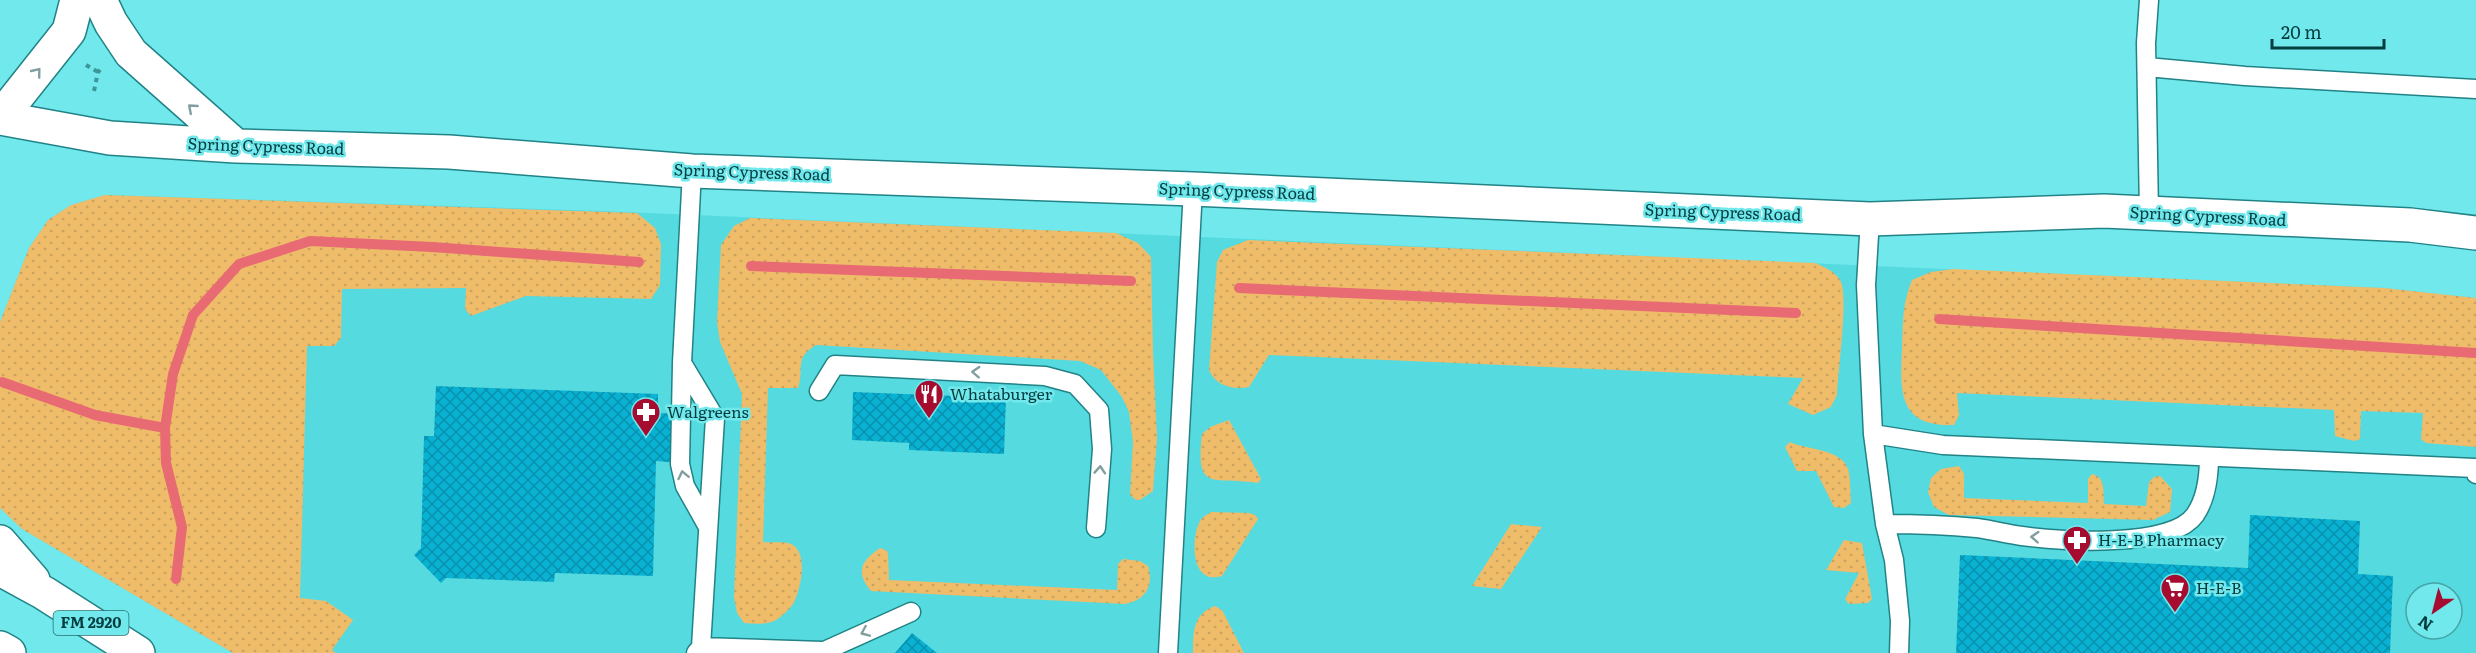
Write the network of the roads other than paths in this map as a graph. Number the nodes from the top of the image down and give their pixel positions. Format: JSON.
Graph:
{"nodes":[{"id":1,"x":77,"y":0,"type":"edge"},
{"id":2,"x":100,"y":0,"type":"edge"},
{"id":3,"x":2149,"y":0,"type":"edge"},
{"id":4,"x":2147,"y":67,"type":"junction"},
{"id":5,"x":2476,"y":89,"type":"edge"},
{"id":6,"x":0,"y":118,"type":"edge"},
{"id":7,"x":236,"y":146,"type":"junction"},
{"id":8,"x":692,"y":171,"type":"junction"},
{"id":9,"x":1193,"y":189,"type":"junction"},
{"id":10,"x":2150,"y":213,"type":"junction"},
{"id":11,"x":1870,"y":219,"type":"junction"},
{"id":12,"x":2476,"y":233,"type":"edge"},
{"id":13,"x":682,"y":363,"type":"junction"},
{"id":14,"x":819,"y":391,"type":"dead end"},
{"id":15,"x":1873,"y":434,"type":"junction"},
{"id":16,"x":2209,"y":458,"type":"junction"},
{"id":17,"x":2476,"y":474,"type":"edge"},
{"id":18,"x":1885,"y":524,"type":"junction"},
{"id":19,"x":708,"y":527,"type":"junction"},
{"id":20,"x":1096,"y":528,"type":"dead end"},
{"id":21,"x":0,"y":542,"type":"edge"},
{"id":22,"x":0,"y":569,"type":"edge"},
{"id":23,"x":44,"y":593,"type":"junction"},
{"id":24,"x":911,"y":612,"type":"dead end"},
{"id":25,"x":0,"y":648,"type":"edge"},
{"id":26,"x":848,"y":648,"type":"edge"},
{"id":27,"x":699,"y":650,"type":"edge"},
{"id":28,"x":821,"y":652,"type":"edge"},
{"id":29,"x":9,"y":653,"type":"edge"},
{"id":30,"x":138,"y":653,"type":"edge"},
{"id":31,"x":1168,"y":653,"type":"edge"},
{"id":32,"x":1899,"y":653,"type":"edge"}],
"edges":[{"from":6,"to":1,"type":"main road","one_way":true},
{"from":7,"to":2,"type":"main road","one_way":true},
{"from":3,"to":4,"type":"lane"},
{"from":4,"to":5,"type":"lane"},
{"from":4,"to":10,"type":"lane"},
{"from":6,"to":7,"type":"main road","name":"Spring Cypress Road"},
{"from":7,"to":8,"type":"main road","name":"Spring Cypress Road"},
{"from":8,"to":9,"type":"main road","name":"Spring Cypress Road"},
{"from":8,"to":13,"type":"lane"},
{"from":9,"to":11,"type":"main road","name":"Spring Cypress Road"},
{"from":9,"to":31,"type":"lane"},
{"from":10,"to":11,"type":"main road","name":"Spring Cypress Road"},
{"from":10,"to":12,"type":"main road","name":"Spring Cypress Road"},
{"from":11,"to":15,"type":"lane"},
{"from":19,"to":13,"type":"lane","one_way":true},
{"from":13,"to":19,"type":"lane"},
{"from":20,"to":14,"type":"lane","one_way":true},
{"from":15,"to":16,"type":"lane"},
{"from":15,"to":18,"type":"lane"},
{"from":16,"to":17,"type":"lane"},
{"from":16,"to":18,"type":"lane","one_way":true},
{"from":18,"to":32,"type":"lane"},
{"from":19,"to":27,"type":"lane"},
{"from":21,"to":23,"type":"main road"},
{"from":22,"to":23,"type":"main road","name":"FM 2920","number":"FM 2920"},
{"from":23,"to":30,"type":"main road","name":"FM 2920","number":"FM 2920"},
{"from":24,"to":26,"type":"lane","one_way":true},
{"from":25,"to":29,"type":"main road"},
{"from":26,"to":28,"type":"lane"},
{"from":27,"to":28,"type":"lane"}]}
